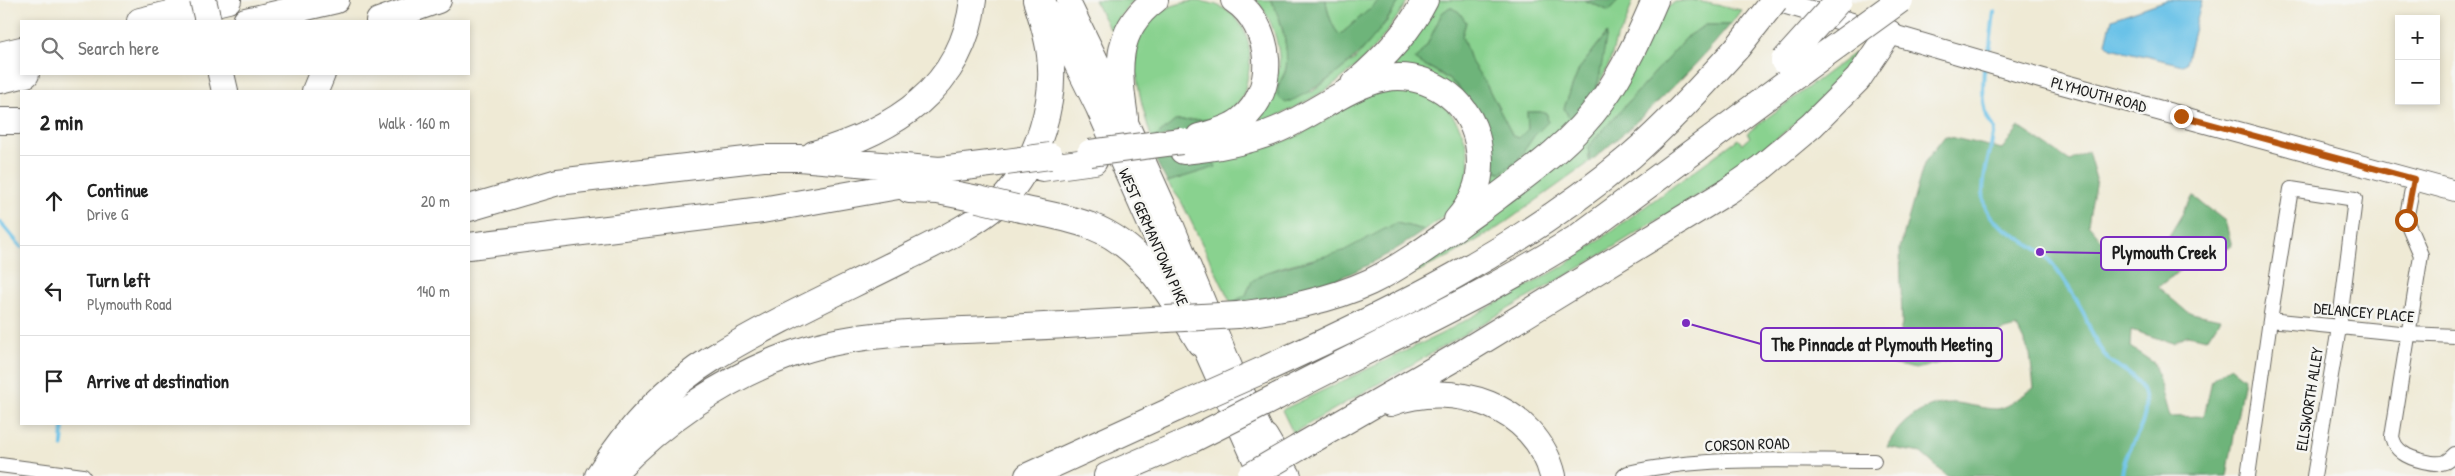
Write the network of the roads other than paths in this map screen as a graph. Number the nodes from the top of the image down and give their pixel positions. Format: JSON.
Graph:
{"nodes":[{"id":1,"x":203,"y":0,"type":"edge"},
{"id":2,"x":207,"y":0,"type":"edge"},
{"id":3,"x":218,"y":0,"type":"edge"},
{"id":4,"x":228,"y":0,"type":"edge"},
{"id":5,"x":336,"y":0,"type":"edge"},
{"id":6,"x":438,"y":0,"type":"edge"},
{"id":7,"x":972,"y":0,"type":"edge"},
{"id":8,"x":1036,"y":0,"type":"edge"},
{"id":9,"x":1044,"y":0,"type":"edge"},
{"id":10,"x":1068,"y":0,"type":"edge"},
{"id":11,"x":1155,"y":0,"type":"edge"},
{"id":12,"x":1234,"y":0,"type":"edge"},
{"id":13,"x":1425,"y":0,"type":"edge"},
{"id":14,"x":1655,"y":0,"type":"edge"},
{"id":15,"x":1774,"y":0,"type":"edge"},
{"id":16,"x":1840,"y":0,"type":"edge"},
{"id":17,"x":1900,"y":0,"type":"edge"},
{"id":18,"x":171,"y":14,"type":"junction"},
{"id":19,"x":144,"y":20,"type":"edge"},
{"id":20,"x":208,"y":20,"type":"edge"},
{"id":21,"x":223,"y":20,"type":"edge"},
{"id":22,"x":250,"y":20,"type":"edge"},
{"id":23,"x":382,"y":20,"type":"edge"},
{"id":24,"x":1889,"y":32,"type":"junction"},
{"id":25,"x":20,"y":50,"type":"edge"},
{"id":26,"x":0,"y":55,"type":"edge"},
{"id":27,"x":1793,"y":66,"type":"junction"},
{"id":28,"x":22,"y":75,"type":"edge"},
{"id":29,"x":221,"y":75,"type":"edge"},
{"id":30,"x":235,"y":75,"type":"edge"},
{"id":31,"x":322,"y":75,"type":"edge"},
{"id":32,"x":0,"y":80,"type":"edge"},
{"id":33,"x":225,"y":90,"type":"edge"},
{"id":34,"x":240,"y":90,"type":"edge"},
{"id":35,"x":315,"y":90,"type":"edge"},
{"id":36,"x":1342,"y":95,"type":"junction"},
{"id":37,"x":1125,"y":118,"type":"junction"},
{"id":38,"x":20,"y":120,"type":"edge"},
{"id":39,"x":0,"y":121,"type":"edge"},
{"id":40,"x":1182,"y":146,"type":"junction"},
{"id":41,"x":799,"y":158,"type":"junction"},
{"id":42,"x":1004,"y":167,"type":"junction"},
{"id":43,"x":2414,"y":179,"type":"junction"},
{"id":44,"x":2455,"y":191,"type":"edge"},
{"id":45,"x":846,"y":195,"type":"junction"},
{"id":46,"x":470,"y":208,"type":"edge"},
{"id":47,"x":470,"y":246,"type":"edge"},
{"id":48,"x":1428,"y":247,"type":"junction"},
{"id":49,"x":2270,"y":320,"type":"junction"},
{"id":50,"x":2339,"y":328,"type":"junction"},
{"id":51,"x":2409,"y":334,"type":"junction"},
{"id":52,"x":2455,"y":336,"type":"edge"},
{"id":53,"x":1200,"y":342,"type":"junction"},
{"id":54,"x":1345,"y":420,"type":"junction"},
{"id":55,"x":1265,"y":437,"type":"junction"},
{"id":56,"x":2455,"y":454,"type":"edge"},
{"id":57,"x":1874,"y":460,"type":"dead end"},
{"id":58,"x":0,"y":464,"type":"edge"},
{"id":59,"x":83,"y":476,"type":"edge"},
{"id":60,"x":598,"y":476,"type":"edge"},
{"id":61,"x":611,"y":476,"type":"edge"},
{"id":62,"x":1028,"y":476,"type":"edge"},
{"id":63,"x":1107,"y":476,"type":"edge"},
{"id":64,"x":1250,"y":476,"type":"edge"},
{"id":65,"x":1261,"y":476,"type":"edge"},
{"id":66,"x":1282,"y":476,"type":"edge"},
{"id":67,"x":1288,"y":476,"type":"edge"},
{"id":68,"x":1552,"y":476,"type":"edge"},
{"id":69,"x":1624,"y":476,"type":"edge"},
{"id":70,"x":2248,"y":476,"type":"edge"},
{"id":71,"x":2314,"y":476,"type":"edge"}],
"edges":[{"from":1,"to":20,"type":"highway","bridge":true},
{"from":2,"to":18,"type":"highway"},
{"from":3,"to":21,"type":"highway"},
{"from":4,"to":18,"type":"highway"},
{"from":5,"to":22,"type":"highway"},
{"from":6,"to":23,"type":"highway"},
{"from":7,"to":41,"type":"highway"},
{"from":8,"to":60,"type":"highway"},
{"from":9,"to":53,"type":"main road","name":"WEST GERMANTOWN PIKE"},
{"from":10,"to":37,"type":"main road","name":"WEST GERMANTOWN PIKE"},
{"from":11,"to":37,"type":"highway"},
{"from":12,"to":40,"type":"highway"},
{"from":13,"to":36,"type":"highway"},
{"from":14,"to":48,"type":"highway"},
{"from":15,"to":24,"type":"main road","name":"PLYMOUTH ROAD"},
{"from":15,"to":62,"type":"highway","bridge":true},
{"from":16,"to":27,"type":"highway","bridge":true},
{"from":17,"to":27,"type":"highway","bridge":true},
{"from":18,"to":19,"type":"highway"},
{"from":24,"to":43,"type":"main road","name":"PLYMOUTH ROAD"},
{"from":24,"to":54,"type":"highway"},
{"from":25,"to":26,"type":"highway"},
{"from":27,"to":63,"type":"highway","bridge":true},
{"from":28,"to":32,"type":"highway"},
{"from":29,"to":33,"type":"highway"},
{"from":30,"to":34,"type":"highway"},
{"from":31,"to":35,"type":"highway"},
{"from":36,"to":40,"type":"highway"},
{"from":36,"to":48,"type":"highway"},
{"from":37,"to":55,"type":"main road","name":"WEST GERMANTOWN PIKE"},
{"from":38,"to":39,"type":"highway"},
{"from":40,"to":42,"type":"highway","bridge":true},
{"from":41,"to":42,"type":"highway"},
{"from":41,"to":46,"type":"highway"},
{"from":42,"to":45,"type":"highway"},
{"from":43,"to":44,"type":"main road","name":"PLYMOUTH ROAD"},
{"from":43,"to":51,"type":"street"},
{"from":45,"to":47,"type":"highway"},
{"from":45,"to":53,"type":"highway","bridge":true},
{"from":48,"to":61,"type":"highway","bridge":true},
{"from":49,"to":50,"type":"street","name":"DELANCEY PLACE"},
{"from":49,"to":50,"type":"street","name":"ELLSWORTH ALLEY"},
{"from":49,"to":70,"type":"street"},
{"from":50,"to":51,"type":"street","name":"DELANCEY PLACE"},
{"from":50,"to":71,"type":"street","name":"ELLSWORTH ALLEY"},
{"from":51,"to":52,"type":"street","name":"DELANCEY PLACE"},
{"from":51,"to":56,"type":"street"},
{"from":53,"to":65,"type":"main road","name":"WEST GERMANTOWN PIKE"},
{"from":54,"to":64,"type":"highway","bridge":true},
{"from":54,"to":68,"type":"highway"},
{"from":55,"to":66,"type":"main road","name":"WEST GERMANTOWN PIKE"},
{"from":55,"to":67,"type":"highway"},
{"from":57,"to":69,"type":"street","name":"CORSON ROAD"},
{"from":58,"to":59,"type":"street"}]}
